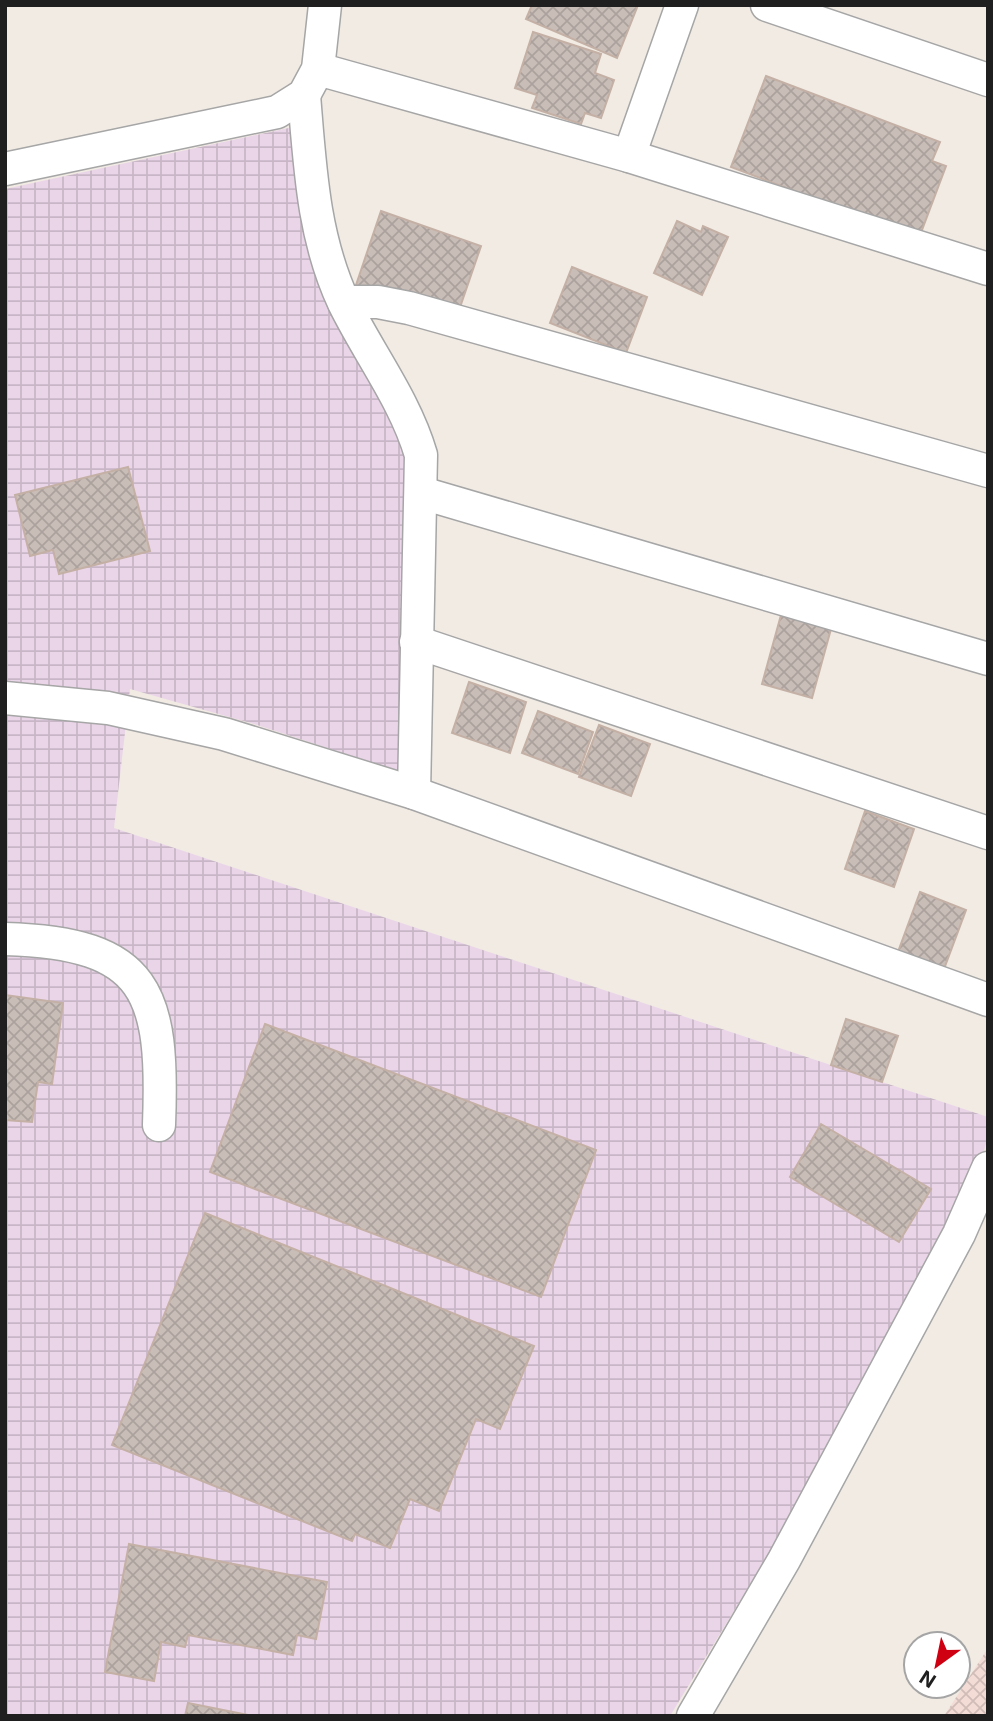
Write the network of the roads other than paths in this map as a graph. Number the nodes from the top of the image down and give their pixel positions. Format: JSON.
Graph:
{"nodes":[{"id":1,"x":325,"y":5,"type":"edge"},
{"id":2,"x":682,"y":5,"type":"edge"},
{"id":3,"x":767,"y":5,"type":"edge"},
{"id":4,"x":988,"y":80,"type":"edge"},
{"id":5,"x":311,"y":82,"type":"junction"},
{"id":6,"x":629,"y":156,"type":"junction"},
{"id":7,"x":5,"y":169,"type":"edge"},
{"id":8,"x":988,"y":269,"type":"edge"},
{"id":9,"x":344,"y":302,"type":"junction"},
{"id":10,"x":988,"y":471,"type":"edge"},
{"id":11,"x":422,"y":493,"type":"junction"},
{"id":12,"x":416,"y":642,"type":"junction"},
{"id":13,"x":988,"y":659,"type":"edge"},
{"id":14,"x":5,"y":698,"type":"edge"},
{"id":15,"x":414,"y":793,"type":"junction"},
{"id":16,"x":988,"y":833,"type":"edge"},
{"id":17,"x":5,"y":939,"type":"edge"},
{"id":18,"x":988,"y":1000,"type":"edge"},
{"id":19,"x":159,"y":1125,"type":"dead end"},
{"id":20,"x":988,"y":1168,"type":"edge"},
{"id":21,"x":693,"y":1716,"type":"edge"}],
"edges":[{"from":1,"to":5,"type":"street"},
{"from":2,"to":6,"type":"street"},
{"from":3,"to":4,"type":"street"},
{"from":5,"to":6,"type":"street"},
{"from":5,"to":7,"type":"street"},
{"from":5,"to":9,"type":"street"},
{"from":6,"to":8,"type":"street"},
{"from":9,"to":10,"type":"street"},
{"from":9,"to":11,"type":"street"},
{"from":11,"to":12,"type":"street"},
{"from":11,"to":13,"type":"street"},
{"from":12,"to":15,"type":"street"},
{"from":12,"to":16,"type":"street"},
{"from":14,"to":15,"type":"street"},
{"from":15,"to":18,"type":"street"},
{"from":17,"to":19,"type":"street"},
{"from":20,"to":21,"type":"street"}]}
